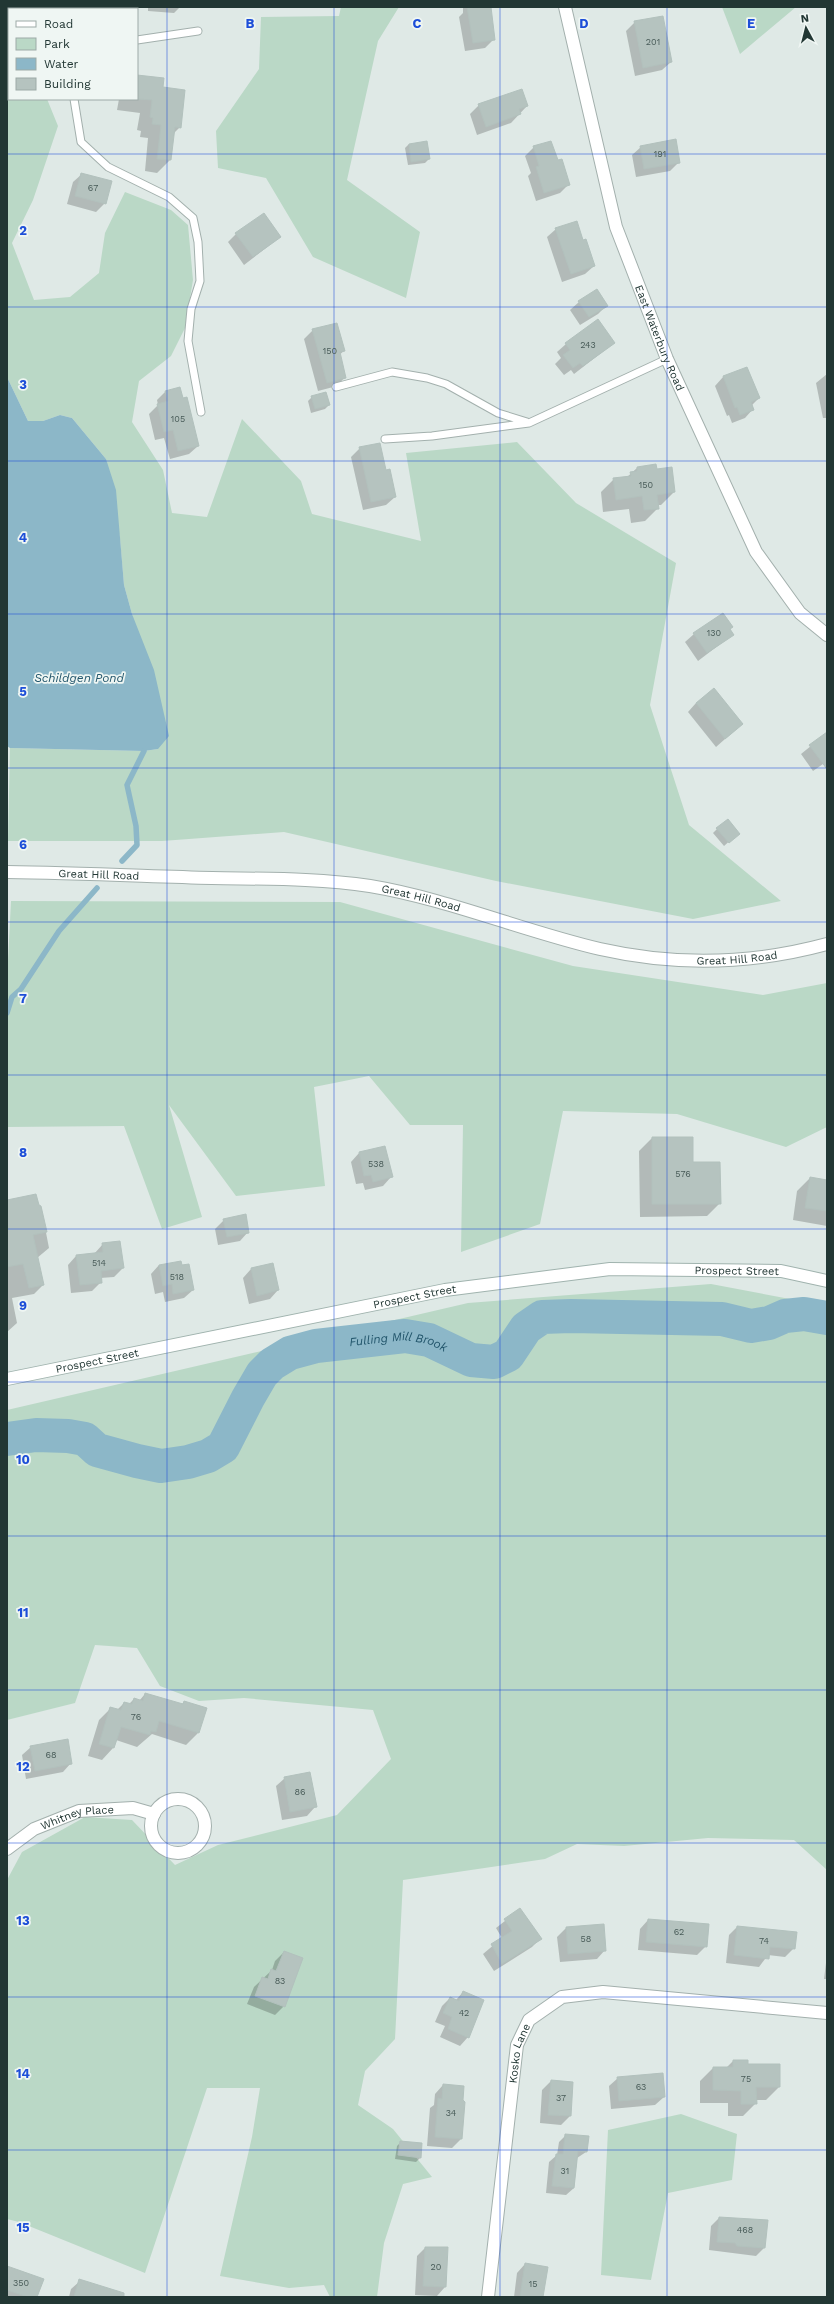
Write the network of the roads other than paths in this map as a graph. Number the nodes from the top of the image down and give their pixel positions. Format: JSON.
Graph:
{"nodes":[{"id":1,"x":565,"y":7,"type":"edge"},
{"id":2,"x":198,"y":32,"type":"dead end"},
{"id":3,"x":138,"y":40,"type":"edge"},
{"id":4,"x":74,"y":100,"type":"edge"},
{"id":5,"x":667,"y":359,"type":"junction"},
{"id":6,"x":336,"y":387,"type":"dead end"},
{"id":7,"x":201,"y":412,"type":"dead end"},
{"id":8,"x":529,"y":423,"type":"junction"},
{"id":9,"x":386,"y":439,"type":"dead end"},
{"id":10,"x":827,"y":635,"type":"edge"},
{"id":11,"x":7,"y":872,"type":"edge"},
{"id":12,"x":827,"y":944,"type":"edge"},
{"id":13,"x":827,"y":1281,"type":"edge"},
{"id":14,"x":7,"y":1378,"type":"edge"},
{"id":15,"x":154,"y":1814,"type":"junction"},
{"id":16,"x":7,"y":1849,"type":"edge"},
{"id":17,"x":827,"y":2013,"type":"edge"},
{"id":18,"x":488,"y":2297,"type":"edge"}],
"edges":[{"from":1,"to":5,"type":"street","name":"East Waterbury Road"},
{"from":2,"to":3,"type":"lane"},
{"from":4,"to":7,"type":"lane"},
{"from":5,"to":8,"type":"lane"},
{"from":5,"to":10,"type":"street","name":"East Waterbury Road"},
{"from":6,"to":8,"type":"lane"},
{"from":8,"to":9,"type":"lane"},
{"from":11,"to":12,"type":"street","name":"Great Hill Road"},
{"from":13,"to":14,"type":"street","name":"Prospect Street"},
{"from":15,"to":15,"type":"street"},
{"from":15,"to":16,"type":"street","name":"Whitney Place"},
{"from":17,"to":18,"type":"street","name":"Kosko Lane"}]}
